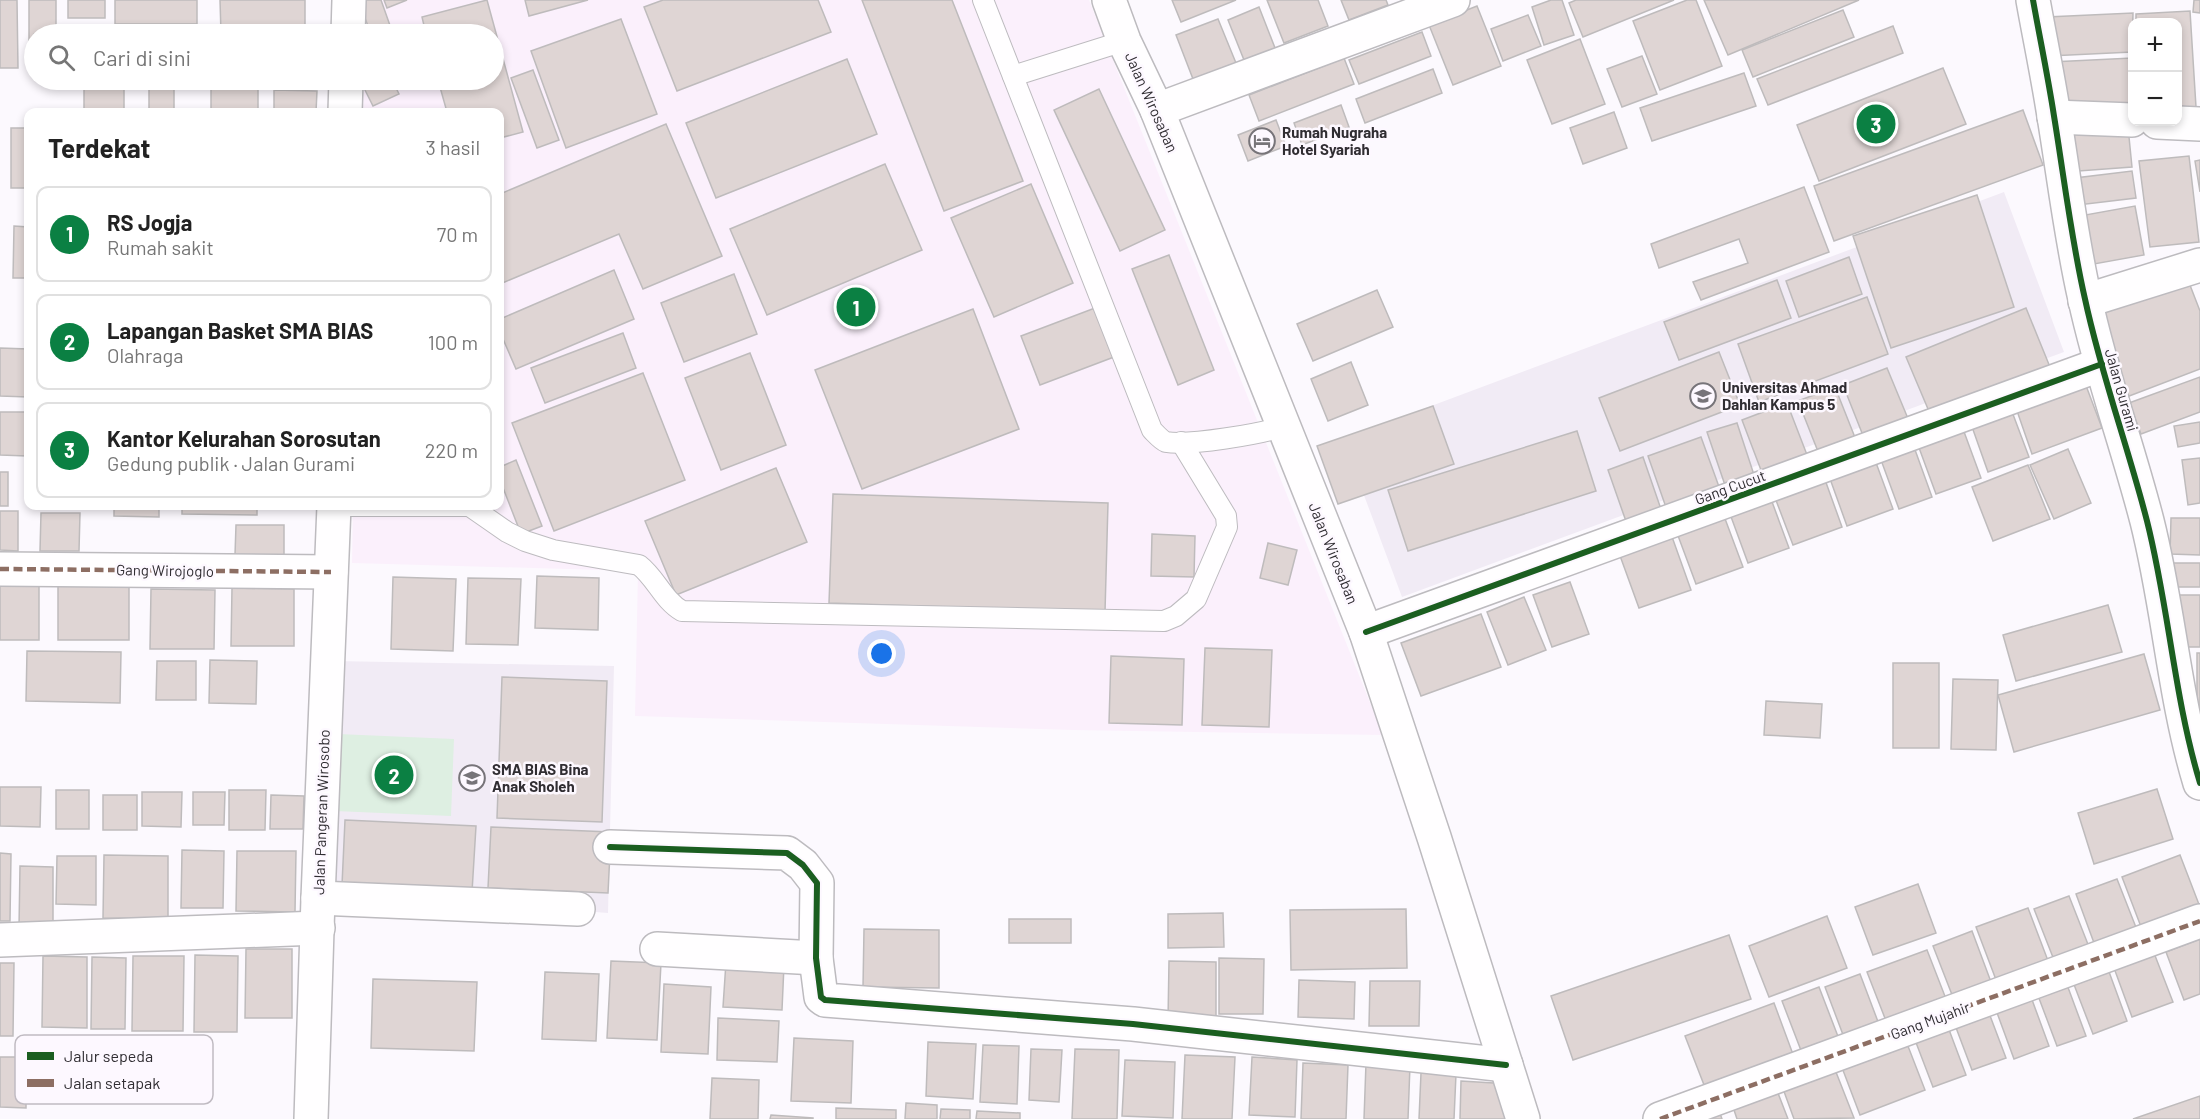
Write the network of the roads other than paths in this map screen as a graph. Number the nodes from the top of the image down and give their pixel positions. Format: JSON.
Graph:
{"nodes":[{"id":1,"x":349,"y":0,"type":"edge"},
{"id":2,"x":983,"y":0,"type":"edge"},
{"id":3,"x":1109,"y":0,"type":"edge"},
{"id":4,"x":1453,"y":0,"type":"edge"},
{"id":5,"x":2033,"y":0,"type":"edge"},
{"id":6,"x":348,"y":24,"type":"edge"},
{"id":7,"x":1124,"y":41,"type":"junction"},
{"id":8,"x":1013,"y":76,"type":"junction"},
{"id":9,"x":346,"y":90,"type":"edge"},
{"id":10,"x":345,"y":108,"type":"edge"},
{"id":11,"x":1157,"y":110,"type":"junction"},
{"id":12,"x":2054,"y":117,"type":"junction"},
{"id":13,"x":2128,"y":120,"type":"edge"},
{"id":14,"x":2182,"y":123,"type":"edge"},
{"id":15,"x":2200,"y":124,"type":"edge"},
{"id":16,"x":2200,"y":265,"type":"edge"},
{"id":17,"x":2085,"y":301,"type":"junction"},
{"id":18,"x":2102,"y":364,"type":"junction"},
{"id":19,"x":1276,"y":429,"type":"junction"},
{"id":20,"x":1181,"y":442,"type":"junction"},
{"id":21,"x":334,"y":510,"type":"edge"},
{"id":22,"x":477,"y":510,"type":"edge"},
{"id":23,"x":0,"y":568,"type":"edge"},
{"id":24,"x":331,"y":572,"type":"junction"},
{"id":25,"x":1366,"y":632,"type":"junction"},
{"id":26,"x":2200,"y":783,"type":"edge"},
{"id":27,"x":610,"y":848,"type":"dead end"},
{"id":28,"x":578,"y":909,"type":"dead end"},
{"id":29,"x":318,"y":913,"type":"junction"},
{"id":30,"x":2200,"y":921,"type":"edge"},
{"id":31,"x":0,"y":940,"type":"edge"},
{"id":32,"x":657,"y":949,"type":"dead end"},
{"id":33,"x":816,"y":958,"type":"junction"},
{"id":34,"x":1506,"y":1065,"type":"junction"},
{"id":35,"x":311,"y":1119,"type":"edge"},
{"id":36,"x":1522,"y":1119,"type":"edge"},
{"id":37,"x":1660,"y":1119,"type":"edge"}],
"edges":[{"from":1,"to":6,"type":"street"},
{"from":2,"to":8,"type":"lane"},
{"from":3,"to":7,"type":"street","name":"Jalan Wirosaban"},
{"from":4,"to":11,"type":"street"},
{"from":5,"to":12,"type":"street","name":"Jalan Gurami"},
{"from":7,"to":8,"type":"lane"},
{"from":7,"to":11,"type":"street","name":"Jalan Wirosaban"},
{"from":8,"to":20,"type":"lane"},
{"from":9,"to":10,"type":"street"},
{"from":11,"to":19,"type":"street","name":"Jalan Wirosaban"},
{"from":12,"to":13,"type":"street"},
{"from":12,"to":17,"type":"street","name":"Jalan Gurami"},
{"from":14,"to":15,"type":"street"},
{"from":16,"to":17,"type":"street"},
{"from":17,"to":18,"type":"street","name":"Jalan Gurami"},
{"from":18,"to":25,"type":"street","name":"Gang Cucut"},
{"from":18,"to":26,"type":"street","name":"Jalan Gurami"},
{"from":19,"to":20,"type":"lane"},
{"from":19,"to":25,"type":"street","name":"Jalan Wirosaban"},
{"from":20,"to":22,"type":"lane"},
{"from":21,"to":24,"type":"street","name":"Jalan Pangeran Wirosobo"},
{"from":23,"to":24,"type":"street","name":"Gang Wirojoglo"},
{"from":24,"to":29,"type":"street","name":"Jalan Pangeran Wirosobo"},
{"from":25,"to":34,"type":"street","name":"Jalan Wirosaban"},
{"from":27,"to":33,"type":"street"},
{"from":28,"to":29,"type":"street"},
{"from":29,"to":31,"type":"street"},
{"from":29,"to":35,"type":"street","name":"Jalan Pangeran Wirosobo"},
{"from":30,"to":37,"type":"street","name":"Gang Mujahir"},
{"from":32,"to":33,"type":"street"},
{"from":33,"to":34,"type":"street"},
{"from":34,"to":36,"type":"street","name":"Jalan Wirosaban"}]}
